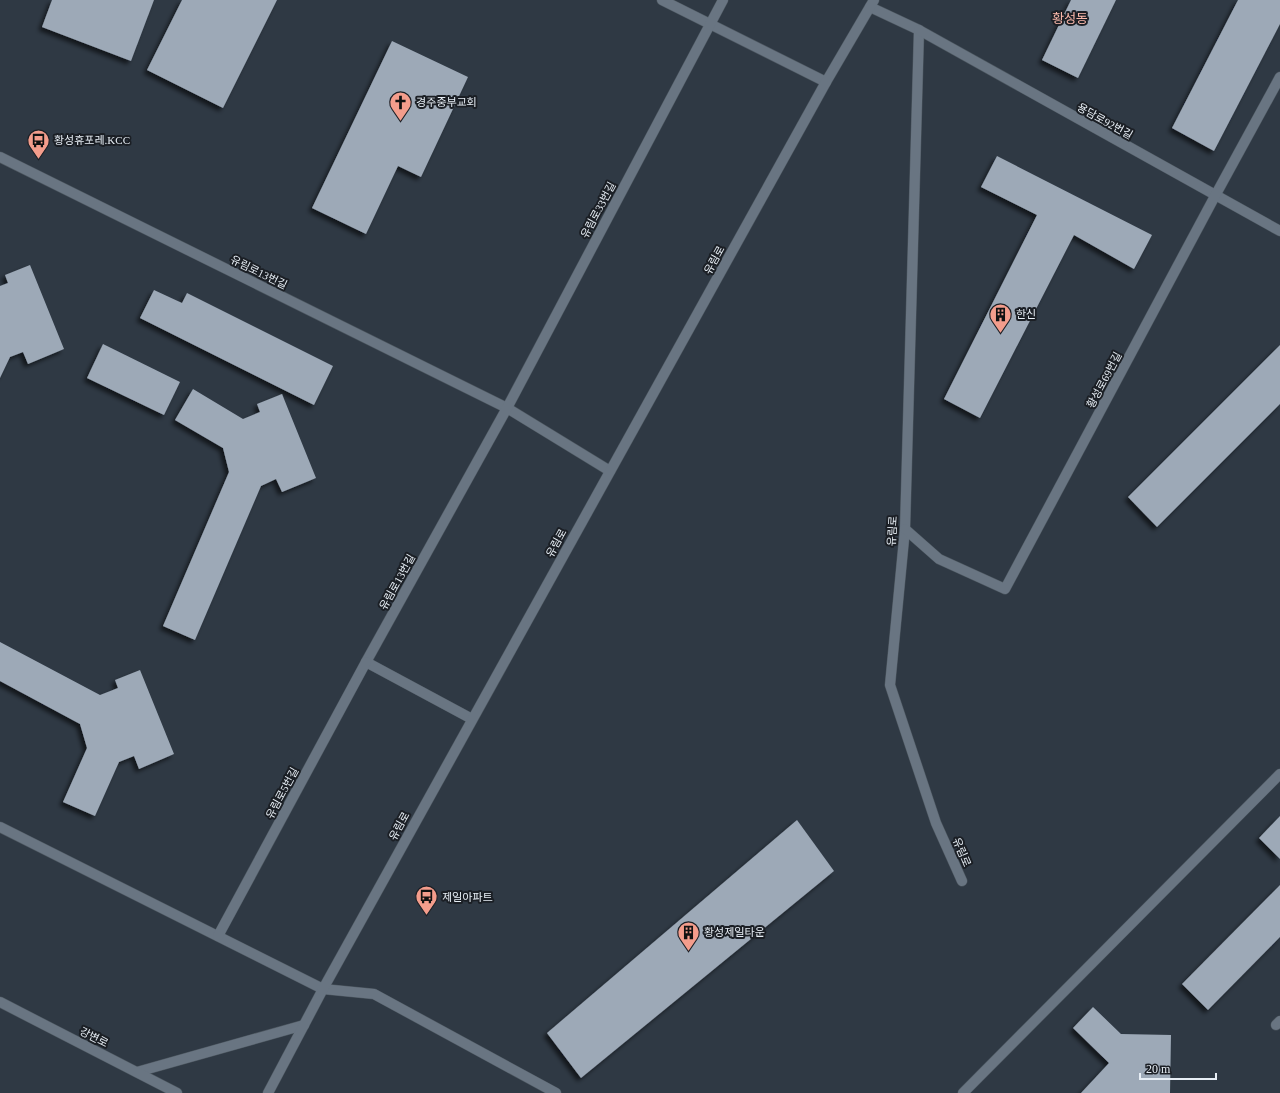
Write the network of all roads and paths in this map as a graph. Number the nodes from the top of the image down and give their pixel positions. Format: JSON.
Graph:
{"nodes":[{"id":1,"x":662,"y":0,"type":"edge"},
{"id":2,"x":723,"y":0,"type":"edge"},
{"id":3,"x":872,"y":4,"type":"edge"},
{"id":4,"x":710,"y":24,"type":"junction"},
{"id":5,"x":919,"y":30,"type":"junction"},
{"id":6,"x":1280,"y":77,"type":"edge"},
{"id":7,"x":826,"y":82,"type":"junction"},
{"id":8,"x":0,"y":157,"type":"edge"},
{"id":9,"x":1215,"y":196,"type":"junction"},
{"id":10,"x":1280,"y":231,"type":"edge"},
{"id":11,"x":507,"y":408,"type":"junction"},
{"id":12,"x":610,"y":471,"type":"junction"},
{"id":13,"x":905,"y":529,"type":"junction"},
{"id":14,"x":366,"y":662,"type":"junction"},
{"id":15,"x":472,"y":719,"type":"junction"},
{"id":16,"x":1280,"y":774,"type":"edge"},
{"id":17,"x":0,"y":827,"type":"edge"},
{"id":18,"x":962,"y":881,"type":"dead end"},
{"id":19,"x":218,"y":936,"type":"junction"},
{"id":20,"x":323,"y":989,"type":"junction"},
{"id":21,"x":0,"y":1002,"type":"edge"},
{"id":22,"x":304,"y":1025,"type":"junction"},
{"id":23,"x":137,"y":1072,"type":"junction"},
{"id":24,"x":177,"y":1093,"type":"edge"},
{"id":25,"x":268,"y":1093,"type":"edge"},
{"id":26,"x":556,"y":1093,"type":"edge"},
{"id":27,"x":963,"y":1093,"type":"edge"}],
"edges":[{"from":1,"to":4,"type":"street"},
{"from":2,"to":4,"type":"street","name":"유림로33번길"},
{"from":3,"to":5,"type":"street","name":"유림로"},
{"from":3,"to":7,"type":"street","name":"유림로"},
{"from":4,"to":7,"type":"street"},
{"from":4,"to":11,"type":"street","name":"유림로33번길"},
{"from":5,"to":9,"type":"street","name":"용담로92번길"},
{"from":5,"to":13,"type":"street","name":"유림로"},
{"from":6,"to":9,"type":"street","name":"황성로69번길"},
{"from":7,"to":12,"type":"street","name":"유림로"},
{"from":8,"to":11,"type":"street","name":"유림로13번길"},
{"from":9,"to":10,"type":"street","name":"용담로92번길"},
{"from":9,"to":13,"type":"street","name":"황성로69번길"},
{"from":11,"to":12,"type":"street","name":"유림로13번길"},
{"from":11,"to":14,"type":"street","name":"유림로13번길"},
{"from":12,"to":15,"type":"street","name":"유림로"},
{"from":13,"to":18,"type":"street","name":"유림로"},
{"from":14,"to":15,"type":"street"},
{"from":14,"to":19,"type":"street","name":"유림로5번길"},
{"from":15,"to":20,"type":"street","name":"유림로"},
{"from":16,"to":27,"type":"street"},
{"from":17,"to":19,"type":"street"},
{"from":19,"to":20,"type":"street"},
{"from":20,"to":22,"type":"street","name":"유림로"},
{"from":20,"to":26,"type":"street"},
{"from":21,"to":23,"type":"street","name":"강변로"},
{"from":22,"to":23,"type":"street"},
{"from":22,"to":25,"type":"street","name":"유림로"},
{"from":23,"to":24,"type":"street","name":"강변로"}]}
